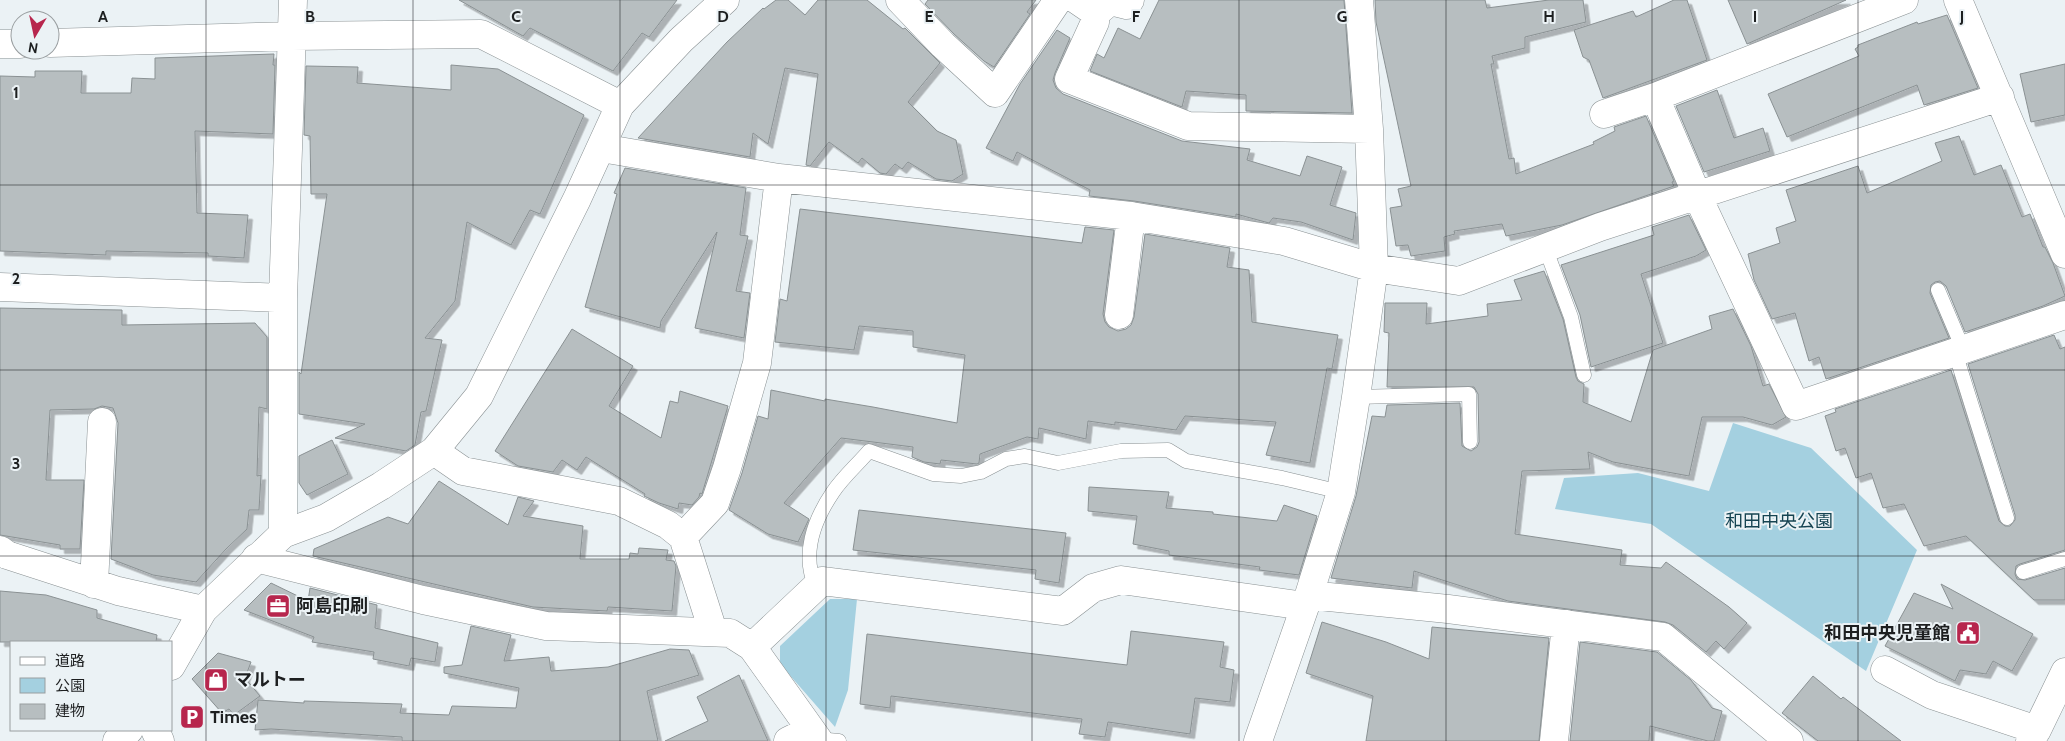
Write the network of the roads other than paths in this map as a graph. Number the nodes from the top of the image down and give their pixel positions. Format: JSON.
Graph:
{"nodes":[{"id":1,"x":293,"y":0,"type":"edge"},
{"id":2,"x":725,"y":0,"type":"edge"},
{"id":3,"x":900,"y":0,"type":"edge"},
{"id":4,"x":1058,"y":0,"type":"edge"},
{"id":5,"x":1130,"y":0,"type":"edge"},
{"id":6,"x":1359,"y":0,"type":"edge"},
{"id":7,"x":1904,"y":0,"type":"edge"},
{"id":8,"x":1958,"y":0,"type":"edge"},
{"id":9,"x":1087,"y":6,"type":"edge"},
{"id":10,"x":292,"y":36,"type":"junction"},
{"id":11,"x":60,"y":43,"type":"edge"},
{"id":12,"x":1655,"y":97,"type":"junction"},
{"id":13,"x":2000,"y":98,"type":"junction"},
{"id":14,"x":620,"y":105,"type":"junction"},
{"id":15,"x":1604,"y":114,"type":"dead end"},
{"id":16,"x":1369,"y":129,"type":"junction"},
{"id":17,"x":601,"y":148,"type":"junction"},
{"id":18,"x":779,"y":178,"type":"junction"},
{"id":19,"x":1697,"y":195,"type":"junction"},
{"id":20,"x":1131,"y":216,"type":"junction"},
{"id":21,"x":1545,"y":247,"type":"junction"},
{"id":22,"x":2065,"y":254,"type":"edge"},
{"id":23,"x":1374,"y":268,"type":"junction"},
{"id":24,"x":0,"y":287,"type":"edge"},
{"id":25,"x":1938,"y":290,"type":"dead end"},
{"id":26,"x":283,"y":298,"type":"junction"},
{"id":27,"x":1119,"y":315,"type":"dead end"},
{"id":28,"x":2065,"y":315,"type":"edge"},
{"id":29,"x":1959,"y":350,"type":"junction"},
{"id":30,"x":1584,"y":375,"type":"dead end"},
{"id":31,"x":1356,"y":397,"type":"junction"},
{"id":32,"x":102,"y":422,"type":"dead end"},
{"id":33,"x":1470,"y":442,"type":"dead end"},
{"id":34,"x":434,"y":451,"type":"junction"},
{"id":35,"x":1341,"y":492,"type":"junction"},
{"id":36,"x":2007,"y":518,"type":"dead end"},
{"id":37,"x":283,"y":534,"type":"junction"},
{"id":38,"x":682,"y":537,"type":"junction"},
{"id":39,"x":0,"y":550,"type":"edge"},
{"id":40,"x":256,"y":558,"type":"junction"},
{"id":41,"x":2065,"y":559,"type":"edge"},
{"id":42,"x":2023,"y":572,"type":"dead end"},
{"id":43,"x":94,"y":584,"type":"junction"},
{"id":44,"x":816,"y":587,"type":"junction"},
{"id":45,"x":1307,"y":600,"type":"junction"},
{"id":46,"x":203,"y":610,"type":"junction"},
{"id":47,"x":1566,"y":624,"type":"junction"},
{"id":48,"x":713,"y":631,"type":"junction"},
{"id":49,"x":752,"y":647,"type":"junction"},
{"id":50,"x":172,"y":664,"type":"edge"},
{"id":51,"x":1885,"y":670,"type":"dead end"},
{"id":52,"x":2065,"y":672,"type":"edge"},
{"id":53,"x":128,"y":731,"type":"edge"},
{"id":54,"x":2034,"y":735,"type":"edge"},
{"id":55,"x":814,"y":738,"type":"edge"},
{"id":56,"x":117,"y":741,"type":"edge"},
{"id":57,"x":1258,"y":741,"type":"edge"},
{"id":58,"x":1554,"y":741,"type":"edge"},
{"id":59,"x":1789,"y":741,"type":"edge"}],
"edges":[{"from":1,"to":10,"type":"street"},
{"from":2,"to":14,"type":"street"},
{"from":3,"to":4,"type":"street"},
{"from":5,"to":9,"type":"street"},
{"from":6,"to":16,"type":"street"},
{"from":7,"to":12,"type":"street"},
{"from":8,"to":13,"type":"street"},
{"from":9,"to":16,"type":"street"},
{"from":10,"to":11,"type":"street"},
{"from":10,"to":14,"type":"street"},
{"from":10,"to":26,"type":"street"},
{"from":12,"to":15,"type":"street"},
{"from":12,"to":19,"type":"street"},
{"from":13,"to":19,"type":"street"},
{"from":13,"to":22,"type":"street"},
{"from":14,"to":17,"type":"street"},
{"from":16,"to":23,"type":"street"},
{"from":17,"to":18,"type":"street"},
{"from":17,"to":34,"type":"street"},
{"from":18,"to":20,"type":"street"},
{"from":18,"to":38,"type":"street"},
{"from":19,"to":21,"type":"street"},
{"from":19,"to":29,"type":"street"},
{"from":20,"to":23,"type":"street"},
{"from":20,"to":27,"type":"street"},
{"from":21,"to":23,"type":"street"},
{"from":21,"to":30,"type":"lane"},
{"from":23,"to":31,"type":"street"},
{"from":24,"to":26,"type":"street"},
{"from":25,"to":29,"type":"lane"},
{"from":26,"to":37,"type":"street"},
{"from":28,"to":29,"type":"street"},
{"from":29,"to":36,"type":"lane"},
{"from":31,"to":33,"type":"lane"},
{"from":31,"to":35,"type":"street"},
{"from":32,"to":43,"type":"street"},
{"from":34,"to":37,"type":"street"},
{"from":34,"to":38,"type":"street"},
{"from":35,"to":44,"type":"lane"},
{"from":35,"to":45,"type":"street"},
{"from":37,"to":40,"type":"street"},
{"from":38,"to":48,"type":"street"},
{"from":39,"to":43,"type":"street"},
{"from":40,"to":46,"type":"street"},
{"from":40,"to":48,"type":"street"},
{"from":41,"to":42,"type":"lane"},
{"from":43,"to":46,"type":"street"},
{"from":44,"to":45,"type":"street"},
{"from":44,"to":49,"type":"street"},
{"from":45,"to":47,"type":"street"},
{"from":45,"to":57,"type":"street"},
{"from":46,"to":50,"type":"street"},
{"from":47,"to":58,"type":"street"},
{"from":47,"to":59,"type":"street"},
{"from":48,"to":49,"type":"street"},
{"from":49,"to":55,"type":"street"},
{"from":51,"to":54,"type":"street"},
{"from":52,"to":54,"type":"street"},
{"from":53,"to":56,"type":"street"}]}
